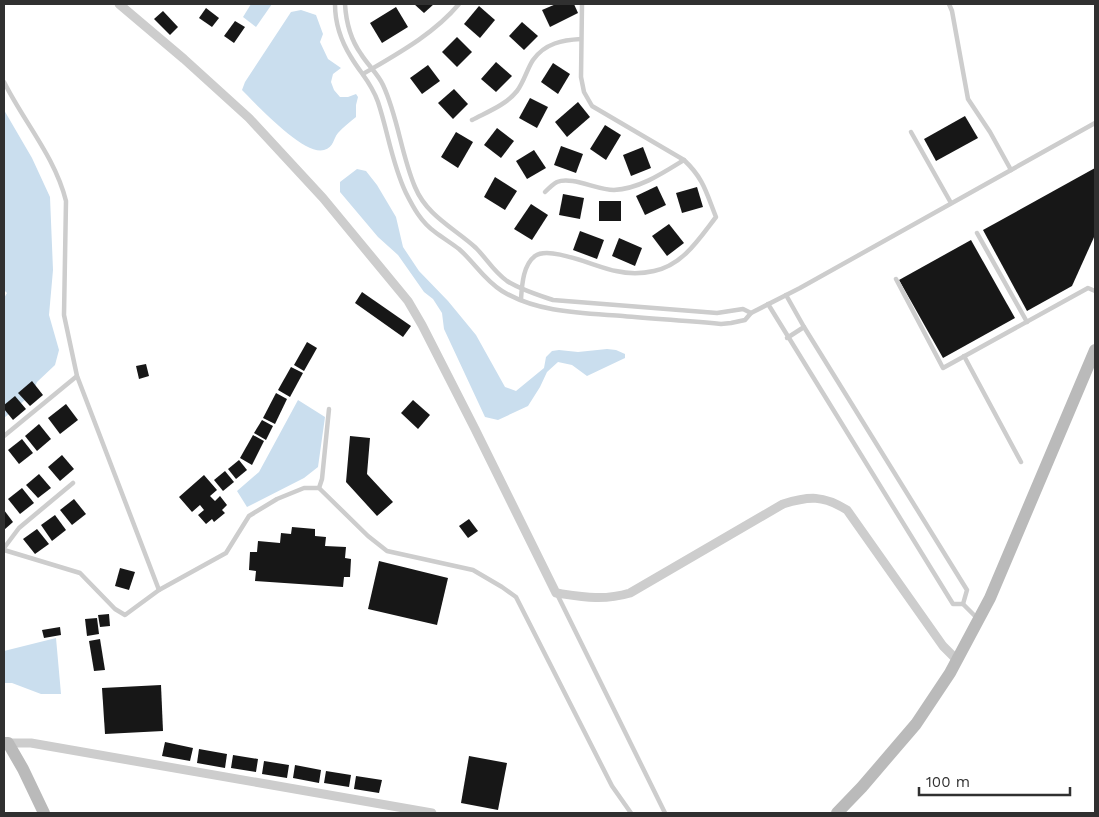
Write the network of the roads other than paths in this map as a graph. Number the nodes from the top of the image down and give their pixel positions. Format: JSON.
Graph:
{"nodes":[{"id":1,"x":119,"y":4,"type":"edge"},
{"id":2,"x":334,"y":4,"type":"edge"},
{"id":3,"x":345,"y":4,"type":"edge"},
{"id":4,"x":459,"y":4,"type":"edge"},
{"id":5,"x":582,"y":4,"type":"edge"},
{"id":6,"x":949,"y":4,"type":"edge"},
{"id":7,"x":581,"y":38,"type":"junction"},
{"id":8,"x":372,"y":69,"type":"junction"},
{"id":9,"x":363,"y":74,"type":"junction"},
{"id":10,"x":4,"y":82,"type":"edge"},
{"id":11,"x":472,"y":120,"type":"dead end"},
{"id":12,"x":1095,"y":123,"type":"edge"},
{"id":13,"x":911,"y":132,"type":"dead end"},
{"id":14,"x":684,"y":160,"type":"junction"},
{"id":15,"x":1011,"y":170,"type":"junction"},
{"id":16,"x":545,"y":192,"type":"dead end"},
{"id":17,"x":951,"y":203,"type":"junction"},
{"id":18,"x":978,"y":234,"type":"dead end"},
{"id":19,"x":896,"y":279,"type":"dead end"},
{"id":20,"x":522,"y":288,"type":"junction"},
{"id":21,"x":1095,"y":291,"type":"edge"},
{"id":22,"x":786,"y":295,"type":"junction"},
{"id":23,"x":521,"y":299,"type":"junction"},
{"id":24,"x":768,"y":304,"type":"junction"},
{"id":25,"x":751,"y":312,"type":"junction"},
{"id":26,"x":1027,"y":322,"type":"junction"},
{"id":27,"x":804,"y":326,"type":"junction"},
{"id":28,"x":787,"y":338,"type":"junction"},
{"id":29,"x":1095,"y":350,"type":"edge"},
{"id":30,"x":964,"y":356,"type":"junction"},
{"id":31,"x":78,"y":376,"type":"junction"},
{"id":32,"x":329,"y":409,"type":"dead end"},
{"id":33,"x":4,"y":436,"type":"edge"},
{"id":34,"x":1021,"y":462,"type":"dead end"},
{"id":35,"x":74,"y":483,"type":"dead end"},
{"id":36,"x":319,"y":488,"type":"junction"},
{"id":37,"x":4,"y":549,"type":"edge"},
{"id":38,"x":159,"y":590,"type":"junction"},
{"id":39,"x":556,"y":593,"type":"junction"},
{"id":40,"x":964,"y":604,"type":"junction"},
{"id":41,"x":979,"y":619,"type":"junction"},
{"id":42,"x":957,"y":660,"type":"junction"},
{"id":43,"x":6,"y":743,"type":"edge"},
{"id":44,"x":44,"y":813,"type":"edge"},
{"id":45,"x":432,"y":813,"type":"edge"},
{"id":46,"x":631,"y":813,"type":"edge"},
{"id":47,"x":665,"y":813,"type":"edge"},
{"id":48,"x":837,"y":813,"type":"edge"}],
"edges":[{"from":1,"to":39,"type":"street"},
{"from":2,"to":9,"type":"lane"},
{"from":3,"to":8,"type":"lane"},
{"from":4,"to":8,"type":"lane"},
{"from":5,"to":7,"type":"lane"},
{"from":6,"to":15,"type":"lane"},
{"from":7,"to":11,"type":"lane"},
{"from":7,"to":14,"type":"lane"},
{"from":8,"to":9,"type":"lane"},
{"from":8,"to":20,"type":"lane"},
{"from":9,"to":23,"type":"lane"},
{"from":10,"to":31,"type":"lane"},
{"from":12,"to":15,"type":"lane"},
{"from":13,"to":17,"type":"lane"},
{"from":14,"to":16,"type":"lane"},
{"from":14,"to":20,"type":"lane"},
{"from":15,"to":17,"type":"lane"},
{"from":17,"to":22,"type":"lane"},
{"from":18,"to":26,"type":"lane"},
{"from":19,"to":30,"type":"lane"},
{"from":20,"to":23,"type":"lane"},
{"from":20,"to":25,"type":"lane"},
{"from":21,"to":26,"type":"lane"},
{"from":22,"to":24,"type":"lane"},
{"from":22,"to":27,"type":"lane"},
{"from":23,"to":25,"type":"lane"},
{"from":24,"to":25,"type":"lane"},
{"from":24,"to":28,"type":"lane"},
{"from":26,"to":30,"type":"lane"},
{"from":27,"to":28,"type":"lane"},
{"from":27,"to":40,"type":"lane"},
{"from":28,"to":40,"type":"lane"},
{"from":29,"to":41,"type":"main road"},
{"from":30,"to":34,"type":"lane"},
{"from":31,"to":33,"type":"lane"},
{"from":31,"to":38,"type":"lane"},
{"from":32,"to":36,"type":"lane"},
{"from":35,"to":37,"type":"lane"},
{"from":36,"to":38,"type":"lane"},
{"from":36,"to":46,"type":"lane"},
{"from":37,"to":38,"type":"lane"},
{"from":39,"to":42,"type":"street"},
{"from":39,"to":47,"type":"lane"},
{"from":40,"to":41,"type":"lane"},
{"from":41,"to":42,"type":"main road"},
{"from":42,"to":48,"type":"main road"},
{"from":43,"to":44,"type":"main road"},
{"from":43,"to":45,"type":"street"}]}
